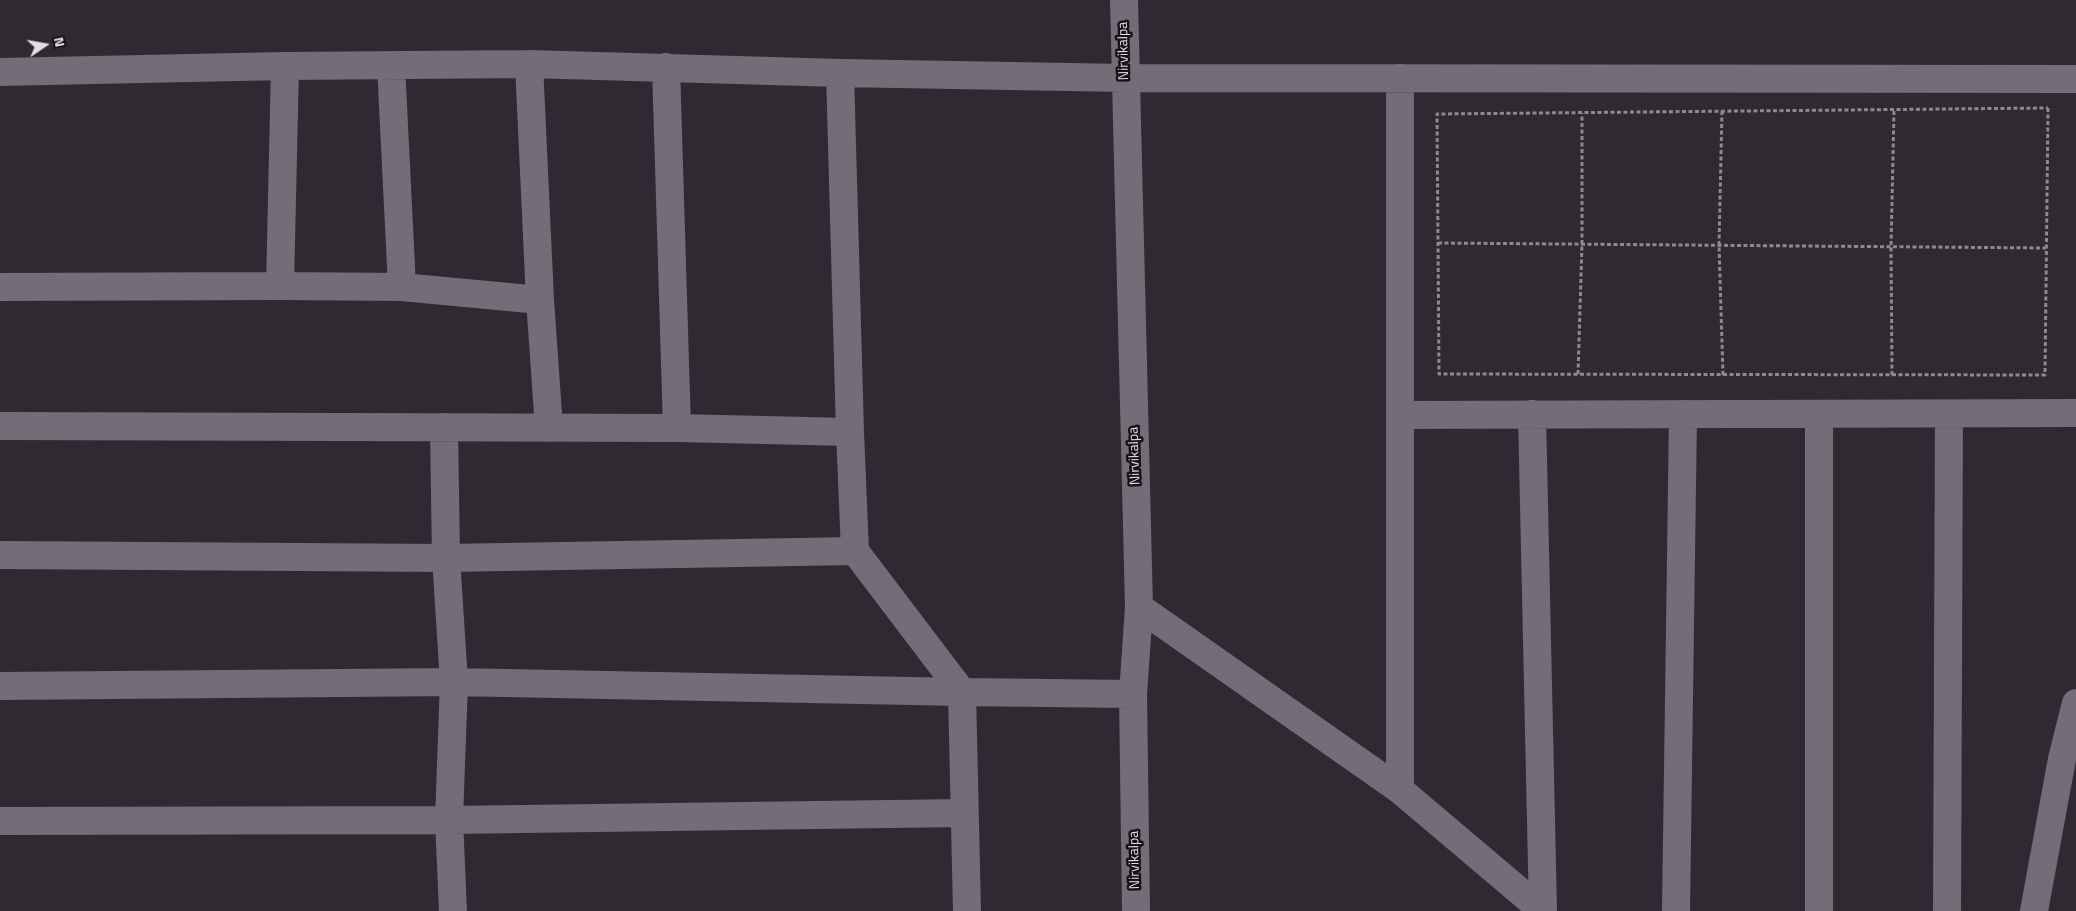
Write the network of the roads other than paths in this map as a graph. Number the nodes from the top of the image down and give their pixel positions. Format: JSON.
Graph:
{"nodes":[{"id":1,"x":1124,"y":0,"type":"edge"},
{"id":2,"x":529,"y":64,"type":"junction"},
{"id":3,"x":392,"y":65,"type":"junction"},
{"id":4,"x":285,"y":66,"type":"junction"},
{"id":5,"x":666,"y":67,"type":"junction"},
{"id":6,"x":0,"y":72,"type":"edge"},
{"id":7,"x":840,"y":73,"type":"junction"},
{"id":8,"x":1125,"y":78,"type":"junction"},
{"id":9,"x":1400,"y":78,"type":"junction"},
{"id":10,"x":2076,"y":79,"type":"edge"},
{"id":11,"x":280,"y":286,"type":"junction"},
{"id":12,"x":0,"y":287,"type":"edge"},
{"id":13,"x":402,"y":287,"type":"junction"},
{"id":14,"x":540,"y":300,"type":"junction"},
{"id":15,"x":2076,"y":413,"type":"edge"},
{"id":16,"x":1532,"y":414,"type":"junction"},
{"id":17,"x":1683,"y":414,"type":"junction"},
{"id":18,"x":1819,"y":414,"type":"junction"},
{"id":19,"x":1949,"y":414,"type":"junction"},
{"id":20,"x":1400,"y":415,"type":"junction"},
{"id":21,"x":0,"y":426,"type":"edge"},
{"id":22,"x":444,"y":428,"type":"junction"},
{"id":23,"x":550,"y":428,"type":"junction"},
{"id":24,"x":678,"y":428,"type":"junction"},
{"id":25,"x":850,"y":432,"type":"junction"},
{"id":26,"x":855,"y":551,"type":"junction"},
{"id":27,"x":0,"y":555,"type":"edge"},
{"id":28,"x":446,"y":558,"type":"junction"},
{"id":29,"x":1139,"y":607,"type":"junction"},
{"id":30,"x":454,"y":682,"type":"junction"},
{"id":31,"x":0,"y":686,"type":"edge"},
{"id":32,"x":962,"y":692,"type":"junction"},
{"id":33,"x":1133,"y":694,"type":"junction"},
{"id":34,"x":2076,"y":703,"type":"edge"},
{"id":35,"x":1400,"y":790,"type":"junction"},
{"id":36,"x":964,"y":813,"type":"junction"},
{"id":37,"x":448,"y":820,"type":"junction"},
{"id":38,"x":0,"y":821,"type":"edge"},
{"id":39,"x":453,"y":911,"type":"edge"},
{"id":40,"x":967,"y":911,"type":"edge"},
{"id":41,"x":1136,"y":911,"type":"edge"},
{"id":42,"x":1543,"y":911,"type":"edge"},
{"id":43,"x":1676,"y":911,"type":"edge"},
{"id":44,"x":1819,"y":911,"type":"edge"},
{"id":45,"x":1947,"y":911,"type":"edge"},
{"id":46,"x":2034,"y":911,"type":"edge"}],
"edges":[{"from":1,"to":8,"type":"street","name":"Nirvikalpa"},
{"from":2,"to":3,"type":"street"},
{"from":2,"to":5,"type":"street"},
{"from":2,"to":14,"type":"street"},
{"from":3,"to":4,"type":"street"},
{"from":3,"to":13,"type":"street"},
{"from":4,"to":6,"type":"street"},
{"from":4,"to":11,"type":"street"},
{"from":5,"to":7,"type":"street"},
{"from":5,"to":24,"type":"street"},
{"from":7,"to":8,"type":"street"},
{"from":7,"to":25,"type":"street"},
{"from":8,"to":9,"type":"street"},
{"from":8,"to":29,"type":"street","name":"Nirvikalpa"},
{"from":9,"to":10,"type":"street"},
{"from":9,"to":20,"type":"street"},
{"from":11,"to":12,"type":"street"},
{"from":11,"to":13,"type":"street"},
{"from":13,"to":14,"type":"street"},
{"from":14,"to":23,"type":"street"},
{"from":15,"to":19,"type":"street"},
{"from":16,"to":17,"type":"street"},
{"from":16,"to":20,"type":"street"},
{"from":16,"to":42,"type":"street"},
{"from":17,"to":18,"type":"street"},
{"from":17,"to":43,"type":"street"},
{"from":18,"to":19,"type":"street"},
{"from":18,"to":44,"type":"street"},
{"from":19,"to":45,"type":"street"},
{"from":20,"to":35,"type":"street"},
{"from":21,"to":22,"type":"street"},
{"from":22,"to":23,"type":"street"},
{"from":22,"to":28,"type":"street"},
{"from":23,"to":24,"type":"street"},
{"from":24,"to":25,"type":"street"},
{"from":25,"to":26,"type":"street"},
{"from":26,"to":28,"type":"street"},
{"from":26,"to":32,"type":"street"},
{"from":27,"to":28,"type":"street"},
{"from":28,"to":30,"type":"street"},
{"from":29,"to":33,"type":"street","name":"Nirvikalpa"},
{"from":29,"to":35,"type":"street"},
{"from":30,"to":31,"type":"street"},
{"from":30,"to":32,"type":"street"},
{"from":30,"to":37,"type":"street"},
{"from":32,"to":33,"type":"street"},
{"from":32,"to":36,"type":"street"},
{"from":33,"to":41,"type":"street","name":"Nirvikalpa"},
{"from":34,"to":46,"type":"street"},
{"from":35,"to":42,"type":"street"},
{"from":36,"to":37,"type":"street"},
{"from":36,"to":40,"type":"street"},
{"from":37,"to":38,"type":"street"},
{"from":37,"to":39,"type":"street"}]}
